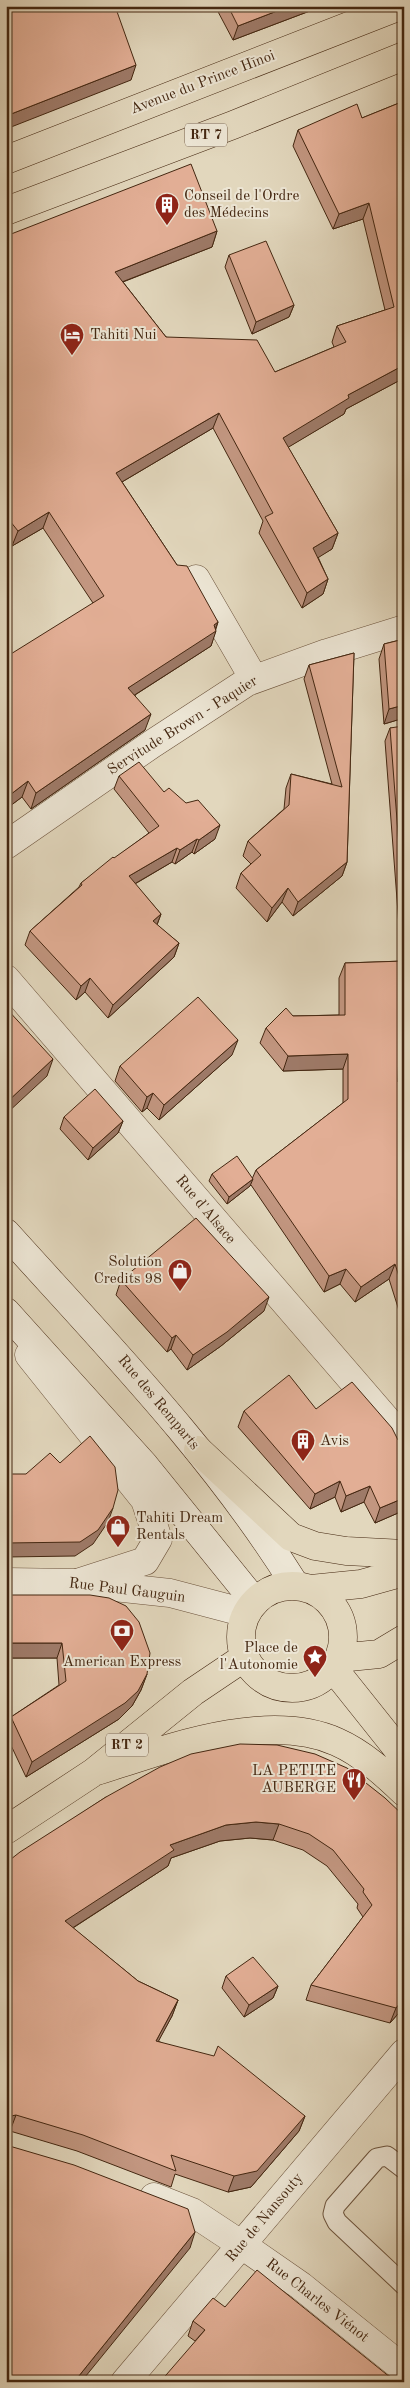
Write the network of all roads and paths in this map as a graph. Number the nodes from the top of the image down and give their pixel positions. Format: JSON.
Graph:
{"nodes":[{"id":1,"x":400,"y":6,"type":"edge"},
{"id":2,"x":404,"y":56,"type":"edge"},
{"id":3,"x":6,"y":160,"type":"edge"},
{"id":4,"x":6,"y":211,"type":"edge"},
{"id":5,"x":196,"y":579,"type":"edge"},
{"id":6,"x":404,"y":629,"type":"edge"},
{"id":7,"x":254,"y":680,"type":"junction"},
{"id":8,"x":6,"y":845,"type":"edge"},
{"id":9,"x":6,"y":979,"type":"edge"},
{"id":10,"x":6,"y":1233,"type":"edge"},
{"id":11,"x":6,"y":1312,"type":"edge"},
{"id":12,"x":6,"y":1326,"type":"edge"},
{"id":13,"x":404,"y":1440,"type":"edge"},
{"id":14,"x":198,"y":1450,"type":"junction"},
{"id":15,"x":404,"y":1554,"type":"edge"},
{"id":16,"x":404,"y":1572,"type":"edge"},
{"id":17,"x":6,"y":1582,"type":"edge"},
{"id":18,"x":78,"y":1583,"type":"junction"},
{"id":19,"x":303,"y":1587,"type":"junction"},
{"id":20,"x":250,"y":1608,"type":"junction"},
{"id":21,"x":404,"y":1639,"type":"edge"},
{"id":22,"x":245,"y":1657,"type":"junction"},
{"id":23,"x":336,"y":1663,"type":"junction"},
{"id":24,"x":404,"y":1758,"type":"edge"},
{"id":25,"x":94,"y":1772,"type":"junction"},
{"id":26,"x":404,"y":1792,"type":"edge"},
{"id":27,"x":6,"y":1830,"type":"edge"},
{"id":28,"x":404,"y":2053,"type":"edge"},
{"id":29,"x":404,"y":2169,"type":"edge"},
{"id":30,"x":128,"y":2187,"type":"edge"},
{"id":31,"x":242,"y":2245,"type":"junction"},
{"id":32,"x":404,"y":2285,"type":"edge"},
{"id":33,"x":404,"y":2369,"type":"edge"},
{"id":34,"x":125,"y":2382,"type":"edge"}],
"edges":[{"from":1,"to":3,"type":"main road","name":"Avenue du Prince Hīnoi"},
{"from":2,"to":4,"type":"main road","number":"RT 7"},
{"from":5,"to":7,"type":"street"},
{"from":6,"to":7,"type":"street","name":"Servitude Brown - Paquier"},
{"from":7,"to":8,"type":"street","name":"Servitude Brown - Paquier"},
{"from":9,"to":13,"type":"street","name":"Rue d'Alsace"},
{"from":10,"to":14,"type":"street","name":"Rue des Remparts"},
{"from":11,"to":20,"type":"street"},
{"from":12,"to":18,"type":"street"},
{"from":14,"to":15,"type":"main road"},
{"from":14,"to":19,"type":"street","name":"Rue des Remparts"},
{"from":16,"to":19,"type":"main road"},
{"from":17,"to":18,"type":"street","name":"Rue Paul Gauguin"},
{"from":18,"to":20,"type":"street","name":"Rue Paul Gauguin"},
{"from":19,"to":20,"type":"main road"},
{"from":19,"to":23,"type":"main road"},
{"from":20,"to":22,"type":"main road"},
{"from":21,"to":23,"type":"main road"},
{"from":22,"to":23,"type":"main road"},
{"from":22,"to":25,"type":"main road","number":"RT 2"},
{"from":23,"to":24,"type":"main road"},
{"from":25,"to":26,"type":"main road"},
{"from":25,"to":27,"type":"main road","number":"RT 2"},
{"from":28,"to":31,"type":"street","name":"Rue de Nansouty"},
{"from":29,"to":32,"type":"lane"},
{"from":30,"to":31,"type":"street","name":"Rue Charles Viénot"},
{"from":31,"to":33,"type":"street","name":"Rue Charles Viénot"},
{"from":31,"to":34,"type":"street","name":"Rue de Nansouty"}]}
